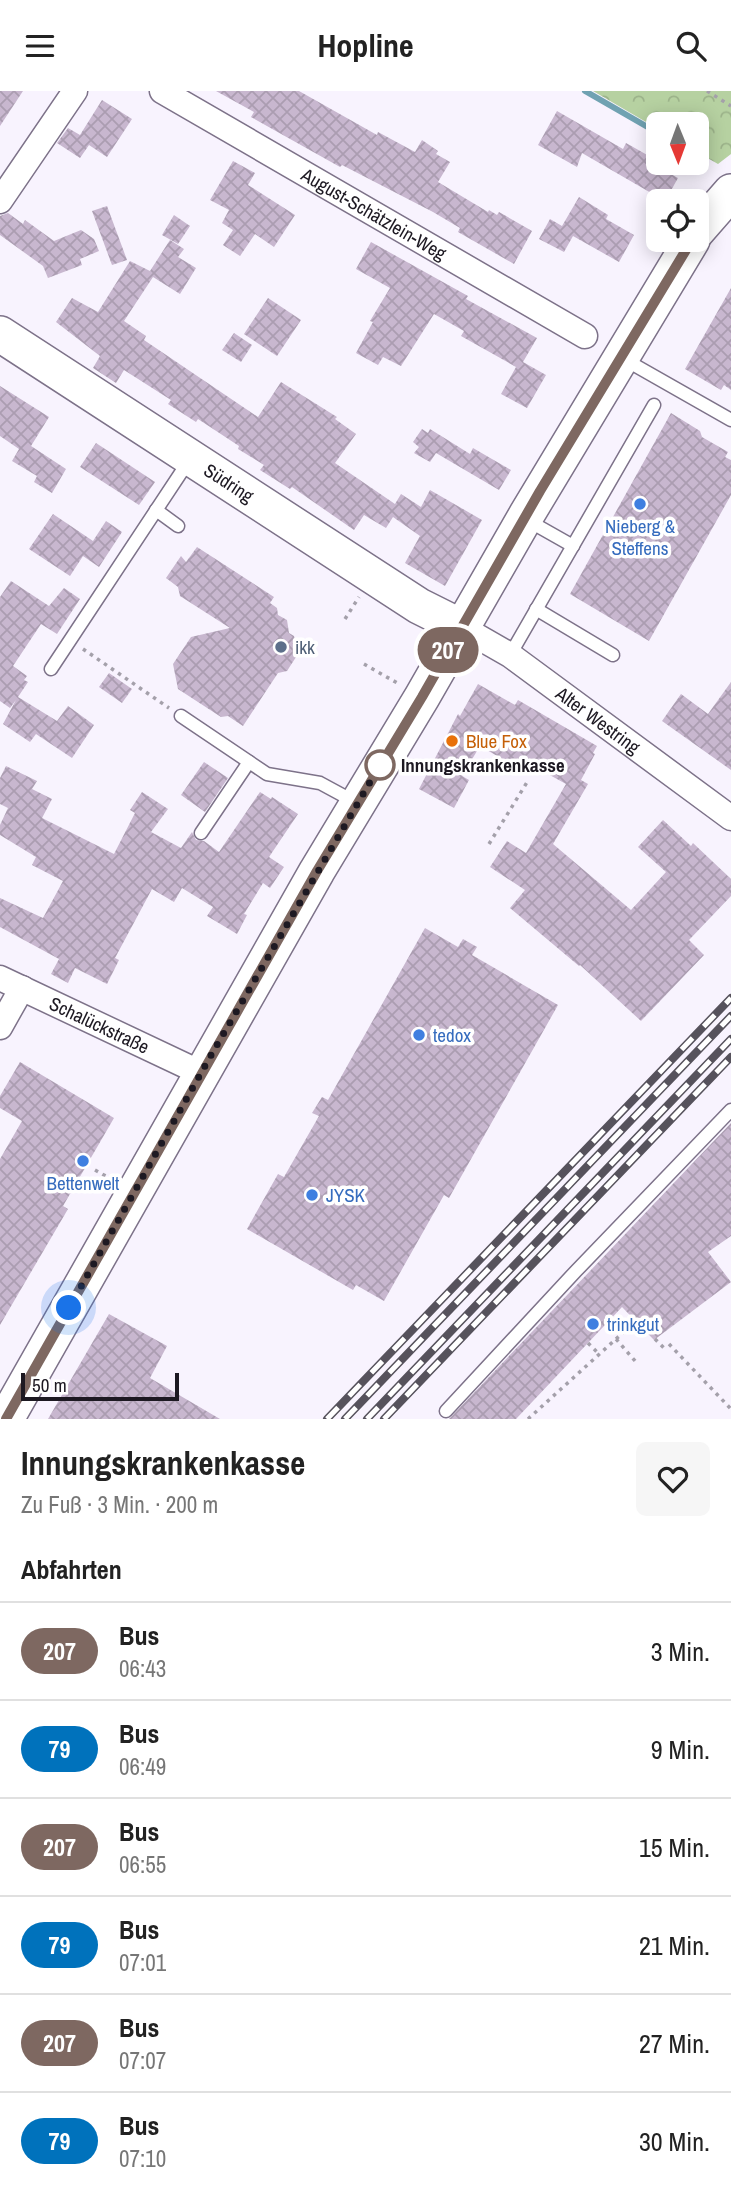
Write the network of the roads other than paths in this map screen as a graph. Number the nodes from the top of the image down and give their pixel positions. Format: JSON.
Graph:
{"nodes":[{"id":1,"x":75,"y":91,"type":"edge"},
{"id":2,"x":162,"y":91,"type":"edge"},
{"id":3,"x":731,"y":192,"type":"edge"},
{"id":4,"x":0,"y":201,"type":"edge"},
{"id":5,"x":709,"y":217,"type":"edge"},
{"id":6,"x":685,"y":252,"type":"edge"},
{"id":7,"x":0,"y":334,"type":"edge"},
{"id":8,"x":585,"y":335,"type":"dead end"},
{"id":9,"x":620,"y":357,"type":"junction"},
{"id":10,"x":654,"y":405,"type":"dead end"},
{"id":11,"x":731,"y":420,"type":"edge"},
{"id":12,"x":190,"y":459,"type":"junction"},
{"id":13,"x":156,"y":510,"type":"junction"},
{"id":14,"x":524,"y":519,"type":"junction"},
{"id":15,"x":178,"y":526,"type":"dead end"},
{"id":16,"x":573,"y":546,"type":"junction"},
{"id":17,"x":536,"y":609,"type":"junction"},
{"id":18,"x":461,"y":627,"type":"junction"},
{"id":19,"x":510,"y":655,"type":"junction"},
{"id":20,"x":613,"y":655,"type":"dead end"},
{"id":21,"x":51,"y":669,"type":"dead end"},
{"id":22,"x":181,"y":716,"type":"road end"},
{"id":23,"x":249,"y":762,"type":"junction"},
{"id":24,"x":357,"y":803,"type":"junction"},
{"id":25,"x":731,"y":818,"type":"edge"},
{"id":26,"x":201,"y":833,"type":"dead end"},
{"id":27,"x":11,"y":983,"type":"edge"},
{"id":28,"x":0,"y":1027,"type":"edge"},
{"id":29,"x":201,"y":1073,"type":"junction"},
{"id":30,"x":731,"y":1110,"type":"edge"},
{"id":31,"x":446,"y":1411,"type":"dead end"},
{"id":32,"x":6,"y":1419,"type":"edge"}],
"edges":[{"from":1,"to":4,"type":"street"},
{"from":2,"to":8,"type":"street","name":"August-Schätzlein-Weg"},
{"from":3,"to":5,"type":"street"},
{"from":6,"to":9,"type":"street"},
{"from":7,"to":12,"type":"street","name":"Südring"},
{"from":9,"to":11,"type":"lane"},
{"from":9,"to":14,"type":"street"},
{"from":10,"to":16,"type":"lane"},
{"from":12,"to":13,"type":"lane"},
{"from":12,"to":18,"type":"street","name":"Südring"},
{"from":13,"to":15,"type":"lane"},
{"from":13,"to":21,"type":"lane"},
{"from":14,"to":16,"type":"lane"},
{"from":14,"to":18,"type":"street"},
{"from":16,"to":17,"type":"lane"},
{"from":17,"to":19,"type":"lane"},
{"from":17,"to":20,"type":"lane"},
{"from":18,"to":19,"type":"street","name":"Alter Westring"},
{"from":18,"to":24,"type":"street"},
{"from":19,"to":25,"type":"street","name":"Alter Westring"},
{"from":22,"to":23,"type":"lane"},
{"from":23,"to":24,"type":"lane"},
{"from":23,"to":26,"type":"lane"},
{"from":24,"to":29,"type":"street"},
{"from":27,"to":28,"type":"street"},
{"from":27,"to":29,"type":"street","name":"Schalückstraße"},
{"from":29,"to":32,"type":"street"},
{"from":30,"to":31,"type":"lane"}]}
